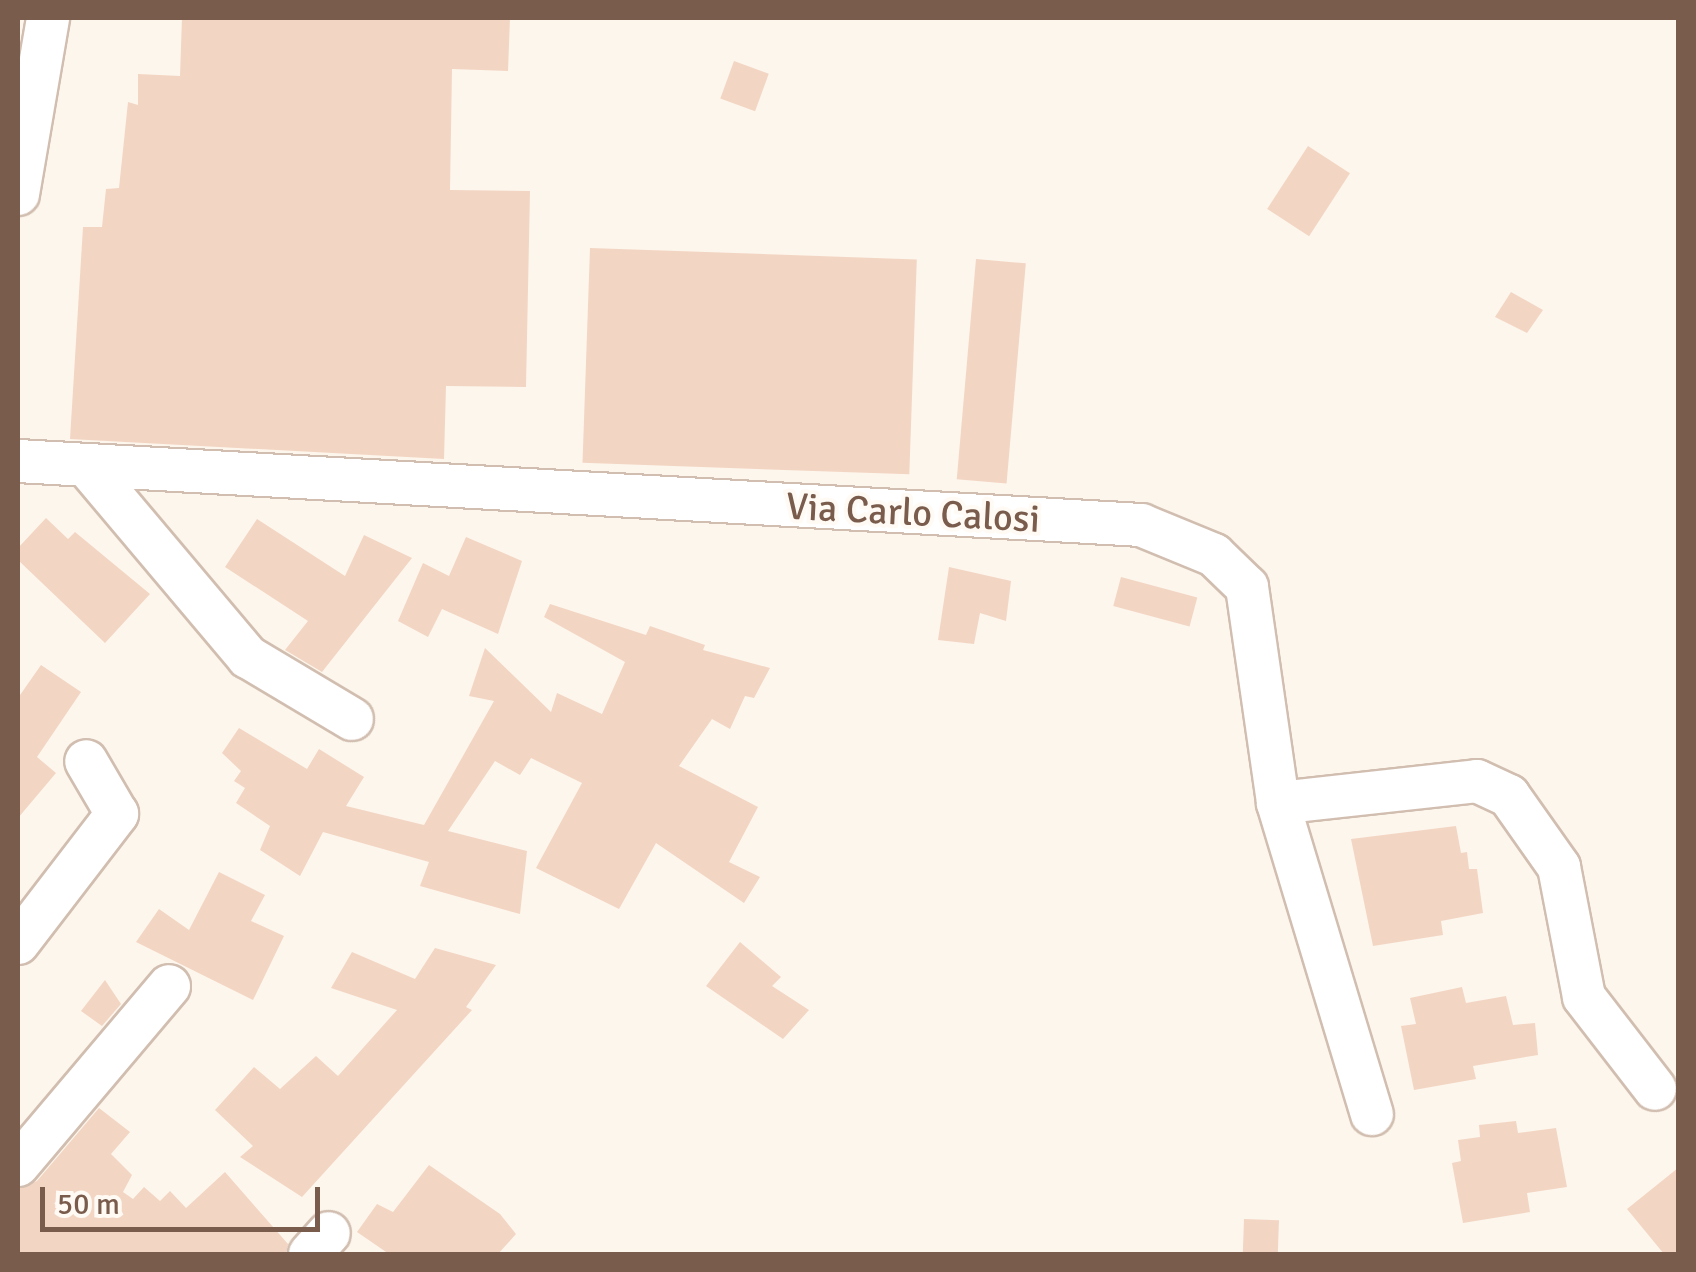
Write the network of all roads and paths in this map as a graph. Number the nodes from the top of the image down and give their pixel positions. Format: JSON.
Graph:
{"nodes":[{"id":1,"x":48,"y":18,"type":"edge"},
{"id":2,"x":18,"y":194,"type":"edge"},
{"id":3,"x":18,"y":461,"type":"edge"},
{"id":4,"x":87,"y":466,"type":"junction"},
{"id":5,"x":352,"y":719,"type":"dead end"},
{"id":6,"x":86,"y":761,"type":"dead end"},
{"id":7,"x":1278,"y":803,"type":"junction"},
{"id":8,"x":18,"y":943,"type":"edge"},
{"id":9,"x":168,"y":986,"type":"dead end"},
{"id":10,"x":1655,"y":1089,"type":"dead end"},
{"id":11,"x":1372,"y":1114,"type":"dead end"},
{"id":12,"x":18,"y":1165,"type":"edge"}],
"edges":[{"from":1,"to":2,"type":"street"},
{"from":3,"to":4,"type":"street","name":"Via Carlo Calosi"},
{"from":4,"to":5,"type":"street"},
{"from":4,"to":7,"type":"street","name":"Via Carlo Calosi"},
{"from":6,"to":8,"type":"street"},
{"from":7,"to":10,"type":"street"},
{"from":7,"to":11,"type":"street","name":"Via Carlo Calosi"},
{"from":9,"to":12,"type":"street"}]}
